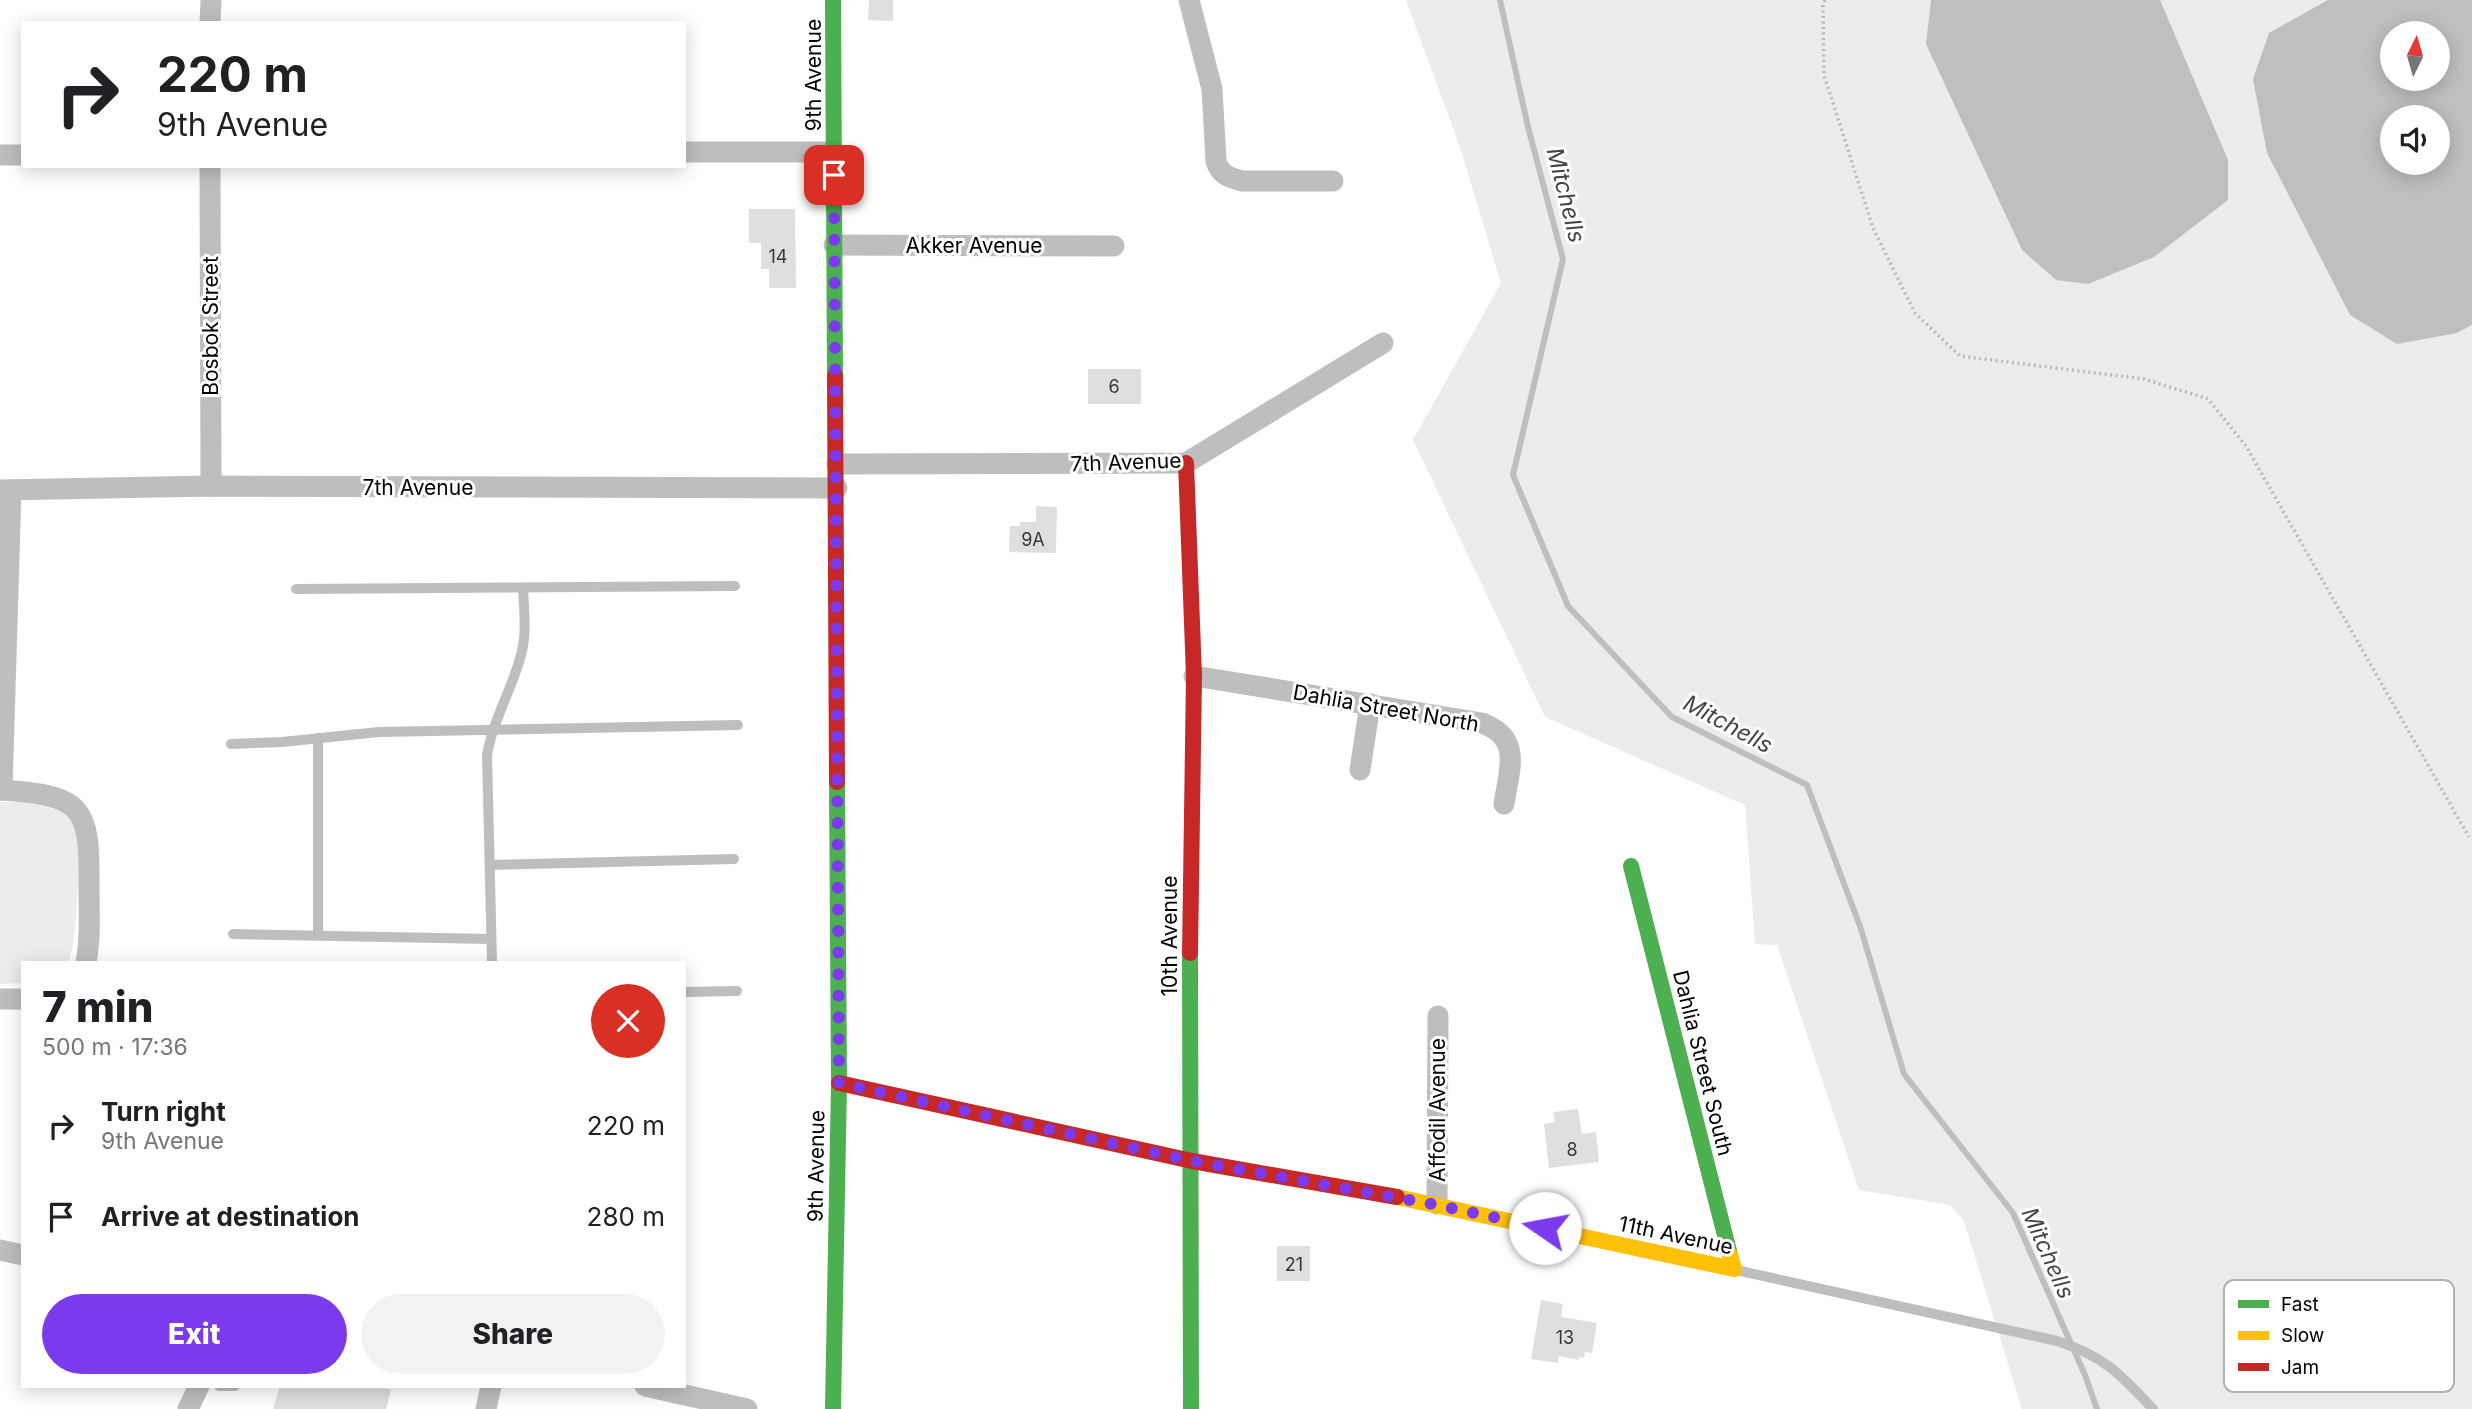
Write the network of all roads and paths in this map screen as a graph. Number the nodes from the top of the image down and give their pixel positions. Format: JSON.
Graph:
{"nodes":[{"id":1,"x":211,"y":0,"type":"edge"},
{"id":2,"x":833,"y":0,"type":"edge"},
{"id":3,"x":1189,"y":0,"type":"edge"},
{"id":4,"x":1825,"y":0,"type":"edge"},
{"id":5,"x":210,"y":21,"type":"edge"},
{"id":6,"x":686,"y":152,"type":"edge"},
{"id":7,"x":834,"y":152,"type":"junction"},
{"id":8,"x":0,"y":155,"type":"edge"},
{"id":9,"x":21,"y":155,"type":"edge"},
{"id":10,"x":209,"y":168,"type":"edge"},
{"id":11,"x":1333,"y":181,"type":"dead end"},
{"id":12,"x":834,"y":245,"type":"junction"},
{"id":13,"x":1114,"y":246,"type":"dead end"},
{"id":14,"x":1383,"y":343,"type":"dead end"},
{"id":15,"x":1186,"y":463,"type":"junction"},
{"id":16,"x":837,"y":464,"type":"junction"},
{"id":17,"x":211,"y":486,"type":"junction"},
{"id":18,"x":837,"y":488,"type":"junction"},
{"id":19,"x":5,"y":490,"type":"edge"},
{"id":20,"x":735,"y":586,"type":"dead end"},
{"id":21,"x":523,"y":588,"type":"junction"},
{"id":22,"x":296,"y":589,"type":"dead end"},
{"id":23,"x":1194,"y":676,"type":"junction"},
{"id":24,"x":1370,"y":704,"type":"junction"},
{"id":25,"x":738,"y":725,"type":"dead end"},
{"id":26,"x":492,"y":730,"type":"junction"},
{"id":27,"x":318,"y":738,"type":"junction"},
{"id":28,"x":231,"y":744,"type":"dead end"},
{"id":29,"x":1360,"y":770,"type":"dead end"},
{"id":30,"x":1,"y":790,"type":"edge"},
{"id":31,"x":1504,"y":804,"type":"dead end"},
{"id":32,"x":2471,"y":839,"type":"edge"},
{"id":33,"x":734,"y":859,"type":"dead end"},
{"id":34,"x":490,"y":865,"type":"junction"},
{"id":35,"x":1631,"y":866,"type":"dead end"},
{"id":36,"x":233,"y":934,"type":"dead end"},
{"id":37,"x":318,"y":935,"type":"junction"},
{"id":38,"x":491,"y":939,"type":"junction"},
{"id":39,"x":86,"y":961,"type":"edge"},
{"id":40,"x":492,"y":961,"type":"edge"},
{"id":41,"x":737,"y":991,"type":"dead end"},
{"id":42,"x":686,"y":992,"type":"edge"},
{"id":43,"x":0,"y":999,"type":"edge"},
{"id":44,"x":21,"y":999,"type":"edge"},
{"id":45,"x":1438,"y":1016,"type":"dead end"},
{"id":46,"x":839,"y":1083,"type":"junction"},
{"id":47,"x":1192,"y":1161,"type":"junction"},
{"id":48,"x":1437,"y":1205,"type":"junction"},
{"id":49,"x":0,"y":1250,"type":"edge"},
{"id":50,"x":21,"y":1255,"type":"edge"},
{"id":51,"x":1734,"y":1269,"type":"junction"},
{"id":52,"x":198,"y":1388,"type":"edge"},
{"id":53,"x":491,"y":1388,"type":"edge"},
{"id":54,"x":654,"y":1388,"type":"edge"},
{"id":55,"x":188,"y":1409,"type":"edge"},
{"id":56,"x":486,"y":1409,"type":"edge"},
{"id":57,"x":747,"y":1409,"type":"edge"},
{"id":58,"x":833,"y":1409,"type":"edge"},
{"id":59,"x":1191,"y":1409,"type":"edge"},
{"id":60,"x":2153,"y":1409,"type":"edge"}],
"edges":[{"from":1,"to":5,"type":"street"},
{"from":2,"to":7,"type":"street","name":"9th Avenue"},
{"from":3,"to":11,"type":"street"},
{"from":4,"to":32,"type":"path"},
{"from":6,"to":7,"type":"street"},
{"from":7,"to":12,"type":"street","name":"9th Avenue"},
{"from":8,"to":9,"type":"street"},
{"from":10,"to":17,"type":"street","name":"Bosbok Street"},
{"from":12,"to":13,"type":"street","name":"Akker Avenue"},
{"from":12,"to":16,"type":"street","name":"9th Avenue"},
{"from":14,"to":15,"type":"street","name":"7th Avenue"},
{"from":15,"to":16,"type":"street","name":"7th Avenue"},
{"from":15,"to":23,"type":"street","name":"10th Avenue"},
{"from":16,"to":18,"type":"street","name":"9th Avenue"},
{"from":17,"to":18,"type":"street","name":"7th Avenue"},
{"from":17,"to":19,"type":"street","name":"7th Avenue"},
{"from":18,"to":46,"type":"street","name":"9th Avenue"},
{"from":19,"to":30,"type":"street"},
{"from":20,"to":21,"type":"lane"},
{"from":21,"to":22,"type":"lane"},
{"from":21,"to":26,"type":"lane"},
{"from":23,"to":24,"type":"street","name":"Dahlia Street North"},
{"from":23,"to":47,"type":"street","name":"10th Avenue"},
{"from":24,"to":29,"type":"street"},
{"from":24,"to":31,"type":"street","name":"Dahlia Street North"},
{"from":25,"to":26,"type":"lane"},
{"from":26,"to":27,"type":"lane"},
{"from":26,"to":34,"type":"lane"},
{"from":27,"to":28,"type":"lane"},
{"from":27,"to":37,"type":"lane"},
{"from":30,"to":39,"type":"street"},
{"from":33,"to":34,"type":"lane"},
{"from":34,"to":38,"type":"lane"},
{"from":35,"to":51,"type":"street","name":"Dahlia Street South"},
{"from":36,"to":37,"type":"lane"},
{"from":37,"to":38,"type":"lane"},
{"from":38,"to":40,"type":"lane"},
{"from":41,"to":42,"type":"lane"},
{"from":43,"to":44,"type":"street"},
{"from":45,"to":48,"type":"street","name":"Affodil Avenue"},
{"from":46,"to":47,"type":"street","name":"11th Avenue"},
{"from":46,"to":58,"type":"street","name":"9th Avenue"},
{"from":47,"to":48,"type":"street","name":"11th Avenue"},
{"from":47,"to":59,"type":"street","name":"10th Avenue"},
{"from":48,"to":51,"type":"street","name":"11th Avenue"},
{"from":49,"to":50,"type":"street"},
{"from":51,"to":60,"type":"lane","name":"11th Avenue"},
{"from":52,"to":55,"type":"street"},
{"from":53,"to":56,"type":"street"},
{"from":54,"to":57,"type":"street"}]}
